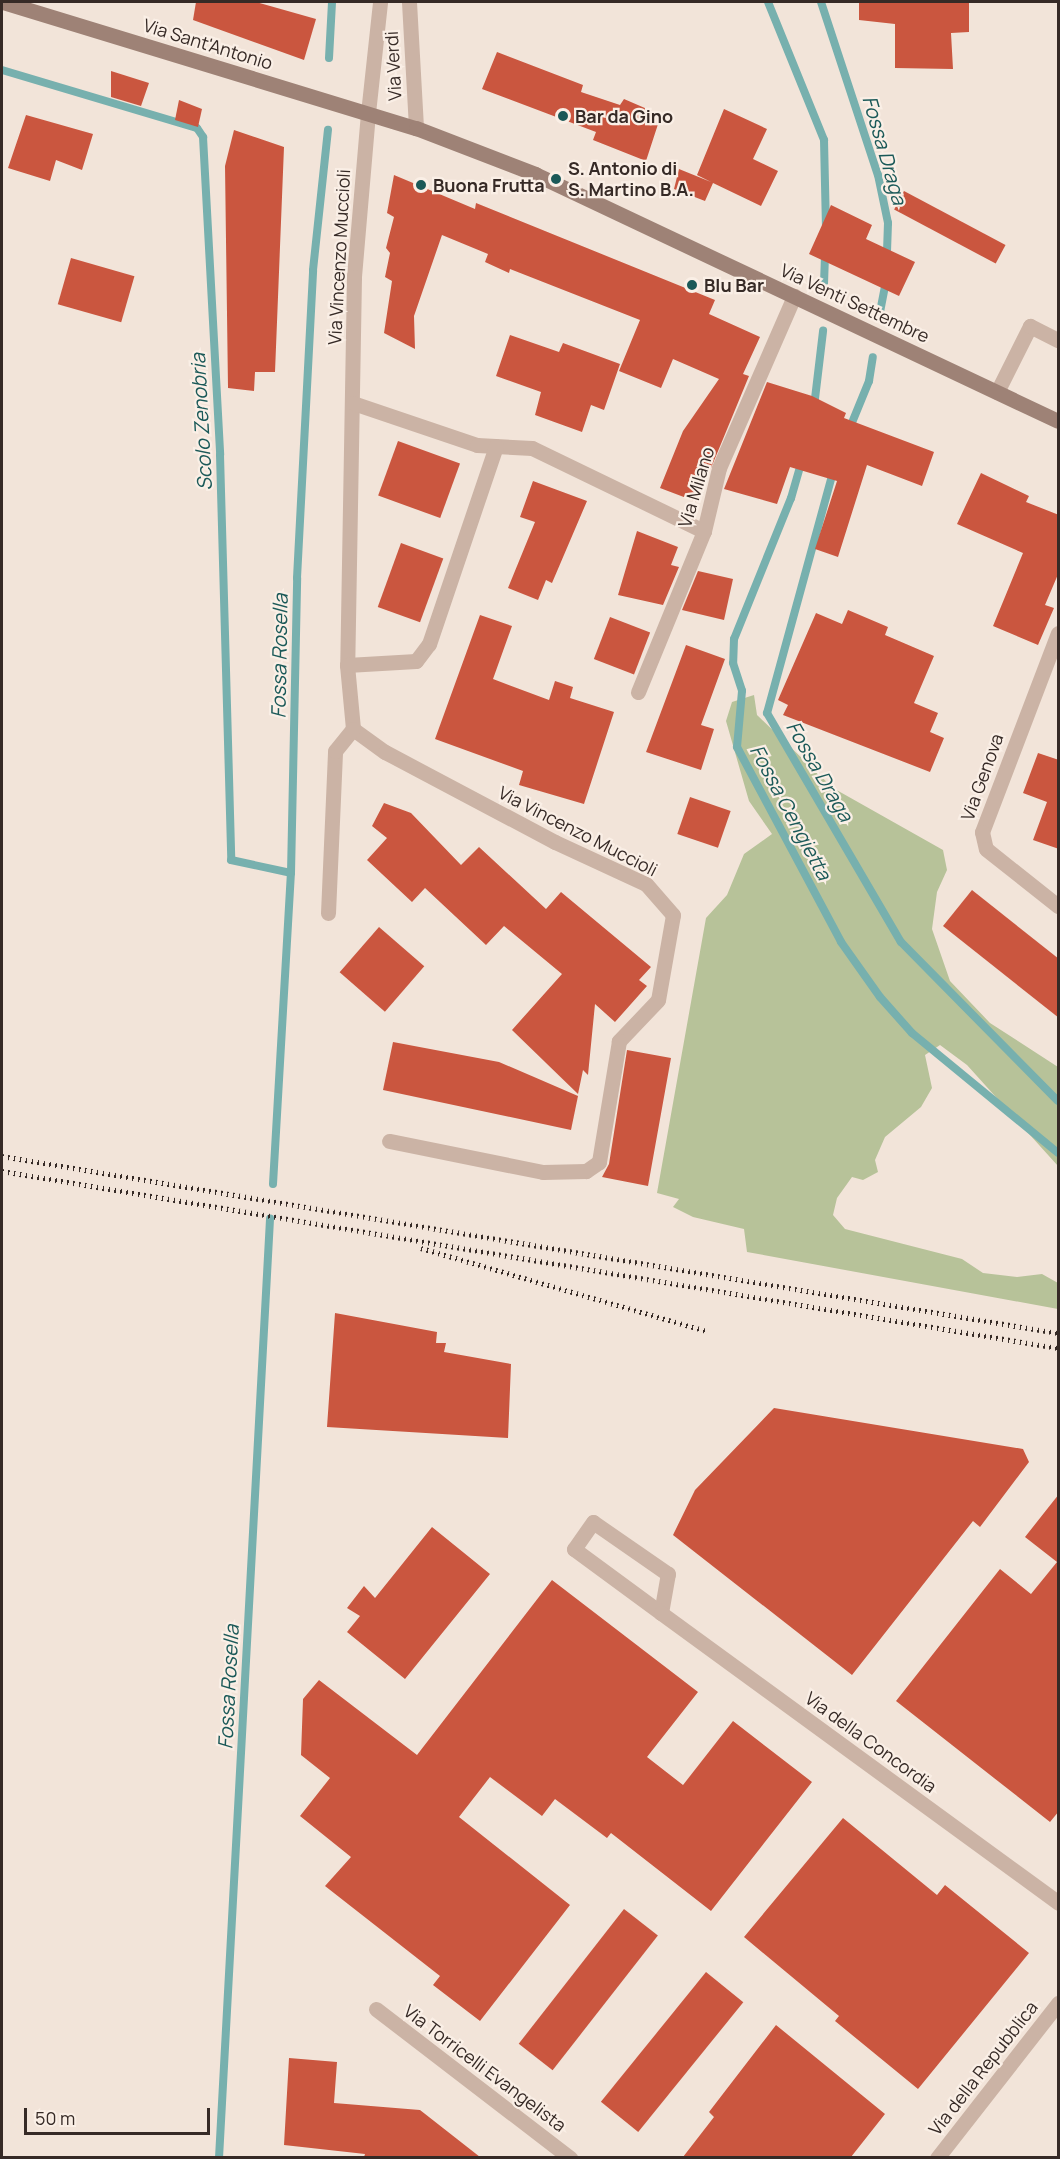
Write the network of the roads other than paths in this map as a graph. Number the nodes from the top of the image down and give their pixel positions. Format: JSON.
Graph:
{"nodes":[{"id":1,"x":3,"y":2,"type":"edge"},
{"id":2,"x":380,"y":2,"type":"edge"},
{"id":3,"x":409,"y":2,"type":"edge"},
{"id":4,"x":368,"y":113,"type":"junction"},
{"id":5,"x":416,"y":128,"type":"junction"},
{"id":6,"x":794,"y":296,"type":"junction"},
{"id":7,"x":1059,"y":340,"type":"edge"},
{"id":8,"x":997,"y":392,"type":"junction"},
{"id":9,"x":354,"y":403,"type":"junction"},
{"id":10,"x":1059,"y":421,"type":"edge"},
{"id":11,"x":496,"y":446,"type":"junction"},
{"id":12,"x":704,"y":531,"type":"junction"},
{"id":13,"x":1059,"y":633,"type":"edge"},
{"id":14,"x":347,"y":665,"type":"junction"},
{"id":15,"x":638,"y":692,"type":"dead end"},
{"id":16,"x":353,"y":729,"type":"junction"},
{"id":17,"x":1059,"y":906,"type":"edge"},
{"id":18,"x":328,"y":912,"type":"dead end"},
{"id":19,"x":389,"y":1142,"type":"dead end"},
{"id":20,"x":661,"y":1612,"type":"junction"},
{"id":21,"x":1059,"y":1903,"type":"edge"},
{"id":22,"x":1059,"y":2003,"type":"edge"},
{"id":23,"x":376,"y":2008,"type":"dead end"},
{"id":24,"x":570,"y":2157,"type":"edge"},
{"id":25,"x":937,"y":2157,"type":"edge"}],
"edges":[{"from":1,"to":4,"type":"main road","name":"Via Sant'Antonio"},
{"from":2,"to":4,"type":"street","name":"Via Verdi"},
{"from":3,"to":5,"type":"street","name":"Via Verdi"},
{"from":4,"to":5,"type":"main road","name":"Via Venti Settembre"},
{"from":4,"to":9,"type":"street","name":"Via Vincenzo Muccioli"},
{"from":5,"to":6,"type":"main road","name":"Via Venti Settembre"},
{"from":6,"to":8,"type":"main road","name":"Via Venti Settembre"},
{"from":6,"to":12,"type":"street","name":"Via Milano"},
{"from":7,"to":8,"type":"street"},
{"from":8,"to":10,"type":"main road","name":"Via Venti Settembre"},
{"from":9,"to":11,"type":"street"},
{"from":9,"to":14,"type":"street","name":"Via Vincenzo Muccioli"},
{"from":11,"to":12,"type":"street"},
{"from":11,"to":14,"type":"street"},
{"from":12,"to":15,"type":"street","name":"Via Milano"},
{"from":13,"to":17,"type":"street","name":"Via Genova"},
{"from":14,"to":16,"type":"street","name":"Via Vincenzo Muccioli"},
{"from":16,"to":18,"type":"street"},
{"from":16,"to":19,"type":"street","name":"Via Vincenzo Muccioli"},
{"from":20,"to":20,"type":"street","name":"Via della Concordia"},
{"from":20,"to":21,"type":"street","name":"Via della Concordia"},
{"from":22,"to":25,"type":"street","name":"Via della Repubblica"},
{"from":23,"to":24,"type":"street","name":"Via Torricelli Evangelista"}]}
